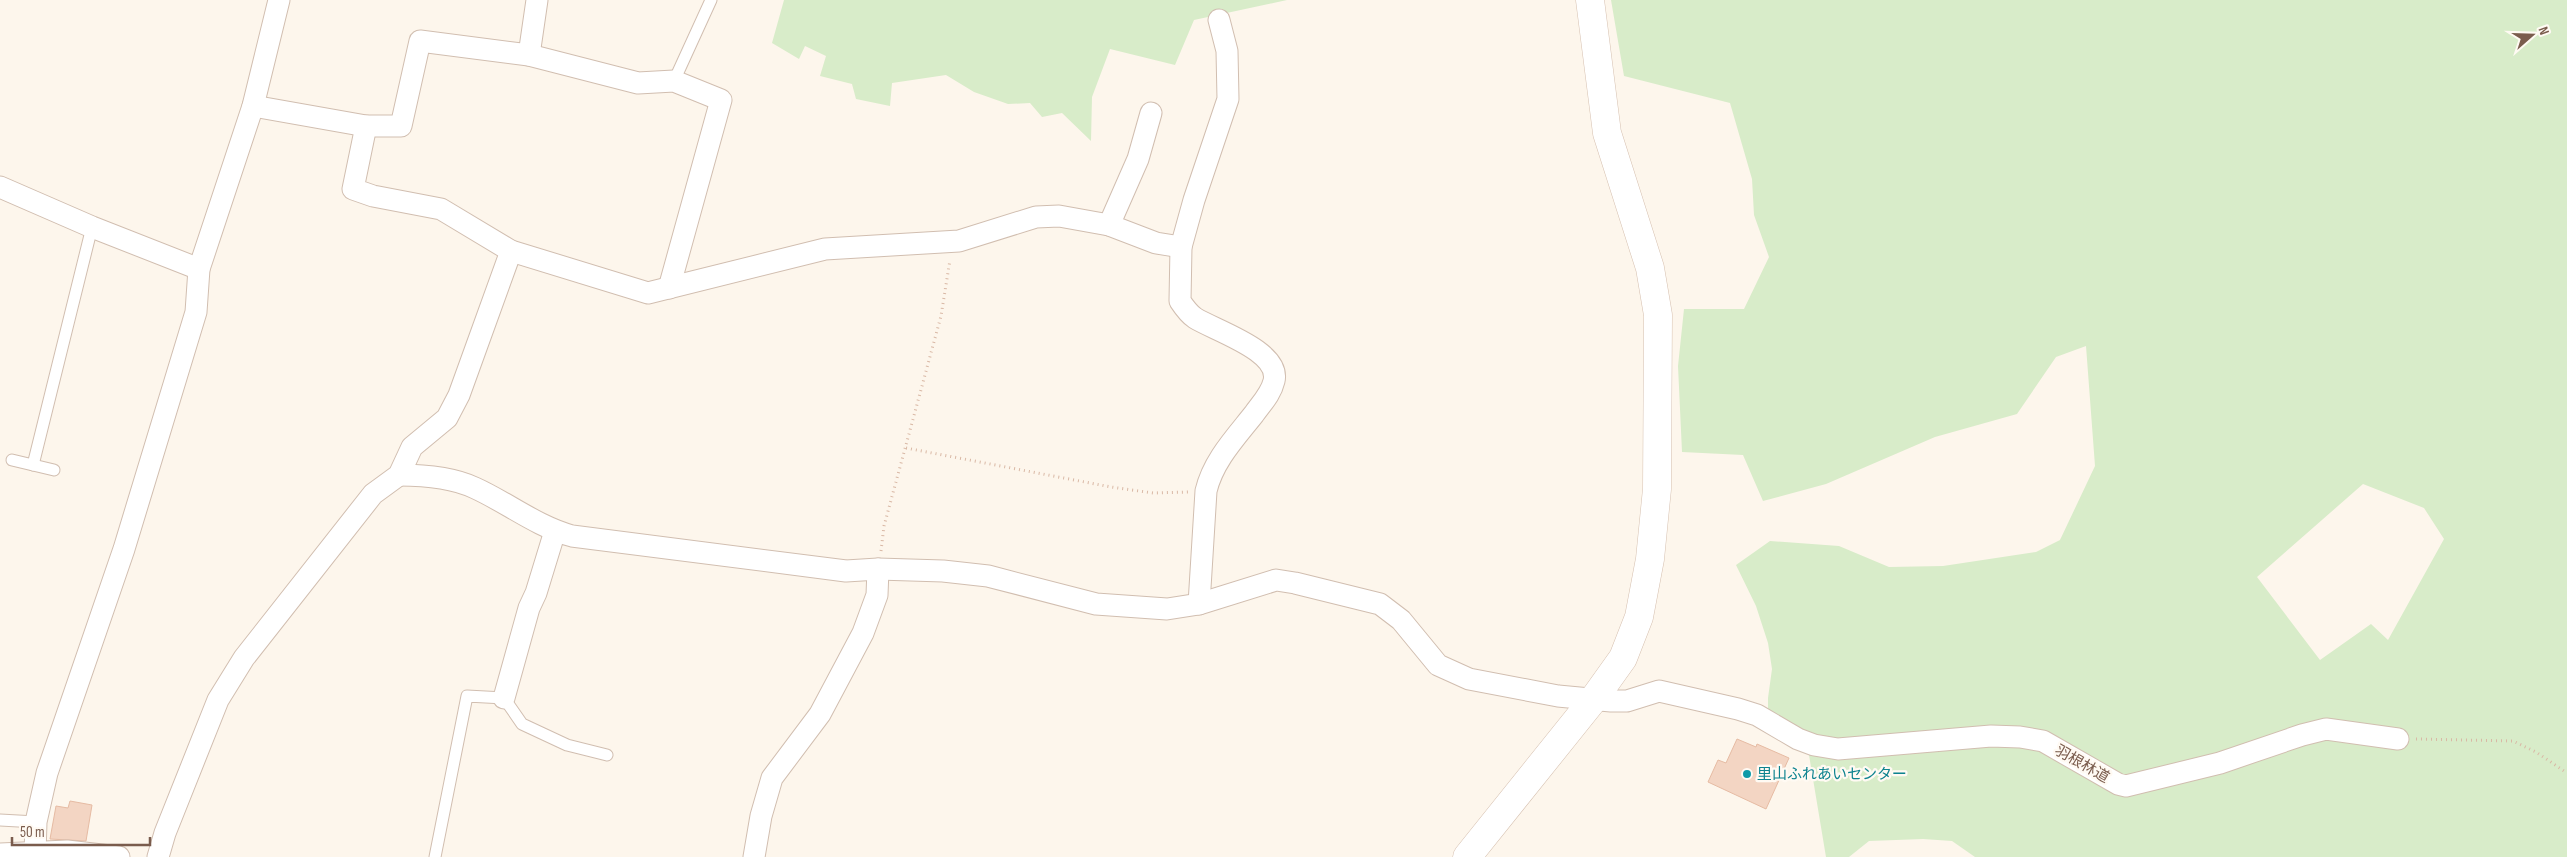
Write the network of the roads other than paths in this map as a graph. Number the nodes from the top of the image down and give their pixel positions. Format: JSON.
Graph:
{"nodes":[{"id":1,"x":279,"y":0,"type":"edge"},
{"id":2,"x":537,"y":0,"type":"edge"},
{"id":3,"x":711,"y":0,"type":"edge"},
{"id":4,"x":1590,"y":0,"type":"edge"},
{"id":5,"x":1219,"y":20,"type":"dead end"},
{"id":6,"x":529,"y":55,"type":"junction"},
{"id":7,"x":674,"y":81,"type":"junction"},
{"id":8,"x":253,"y":106,"type":"junction"},
{"id":9,"x":1151,"y":113,"type":"dead end"},
{"id":10,"x":366,"y":126,"type":"junction"},
{"id":11,"x":0,"y":187,"type":"edge"},
{"id":12,"x":1109,"y":225,"type":"junction"},
{"id":13,"x":92,"y":227,"type":"junction"},
{"id":14,"x":1181,"y":248,"type":"junction"},
{"id":15,"x":511,"y":251,"type":"junction"},
{"id":16,"x":199,"y":269,"type":"junction"},
{"id":17,"x":669,"y":288,"type":"junction"},
{"id":18,"x":12,"y":460,"type":"dead end"},
{"id":19,"x":33,"y":465,"type":"junction"},
{"id":20,"x":54,"y":470,"type":"dead end"},
{"id":21,"x":399,"y":475,"type":"junction"},
{"id":22,"x":555,"y":531,"type":"junction"},
{"id":23,"x":878,"y":568,"type":"junction"},
{"id":24,"x":1199,"y":604,"type":"junction"},
{"id":25,"x":504,"y":698,"type":"junction"},
{"id":26,"x":1593,"y":700,"type":"junction"},
{"id":27,"x":2398,"y":740,"type":"road end"},
{"id":28,"x":607,"y":755,"type":"dead end"},
{"id":29,"x":0,"y":820,"type":"edge"},
{"id":30,"x":36,"y":822,"type":"junction"},
{"id":31,"x":0,"y":854,"type":"edge"},
{"id":32,"x":36,"y":856,"type":"edge"},
{"id":33,"x":119,"y":857,"type":"edge"},
{"id":34,"x":158,"y":857,"type":"edge"},
{"id":35,"x":435,"y":857,"type":"edge"},
{"id":36,"x":754,"y":857,"type":"edge"},
{"id":37,"x":1468,"y":857,"type":"edge"}],
"edges":[{"from":1,"to":8,"type":"street"},
{"from":2,"to":6,"type":"street"},
{"from":3,"to":7,"type":"lane"},
{"from":4,"to":26,"type":"street"},
{"from":5,"to":14,"type":"street"},
{"from":6,"to":7,"type":"street"},
{"from":6,"to":10,"type":"street"},
{"from":7,"to":17,"type":"street"},
{"from":8,"to":10,"type":"street"},
{"from":8,"to":16,"type":"street"},
{"from":9,"to":12,"type":"street"},
{"from":10,"to":15,"type":"street"},
{"from":11,"to":13,"type":"street"},
{"from":12,"to":14,"type":"street"},
{"from":12,"to":17,"type":"street"},
{"from":13,"to":16,"type":"street"},
{"from":13,"to":19,"type":"lane"},
{"from":14,"to":24,"type":"street"},
{"from":15,"to":17,"type":"street"},
{"from":15,"to":21,"type":"street"},
{"from":16,"to":30,"type":"street"},
{"from":18,"to":19,"type":"lane"},
{"from":19,"to":20,"type":"lane"},
{"from":21,"to":22,"type":"street","name":"羽根林道"},
{"from":21,"to":34,"type":"street"},
{"from":22,"to":23,"type":"street","name":"羽根林道"},
{"from":22,"to":25,"type":"street"},
{"from":23,"to":24,"type":"street","name":"羽根林道"},
{"from":23,"to":36,"type":"street"},
{"from":24,"to":26,"type":"street","name":"羽根林道"},
{"from":25,"to":28,"type":"lane"},
{"from":25,"to":35,"type":"lane"},
{"from":26,"to":27,"type":"street","name":"羽根林道"},
{"from":26,"to":37,"type":"street"},
{"from":29,"to":30,"type":"lane"},
{"from":30,"to":32,"type":"street"},
{"from":31,"to":32,"type":"street"},
{"from":32,"to":33,"type":"street"}]}
